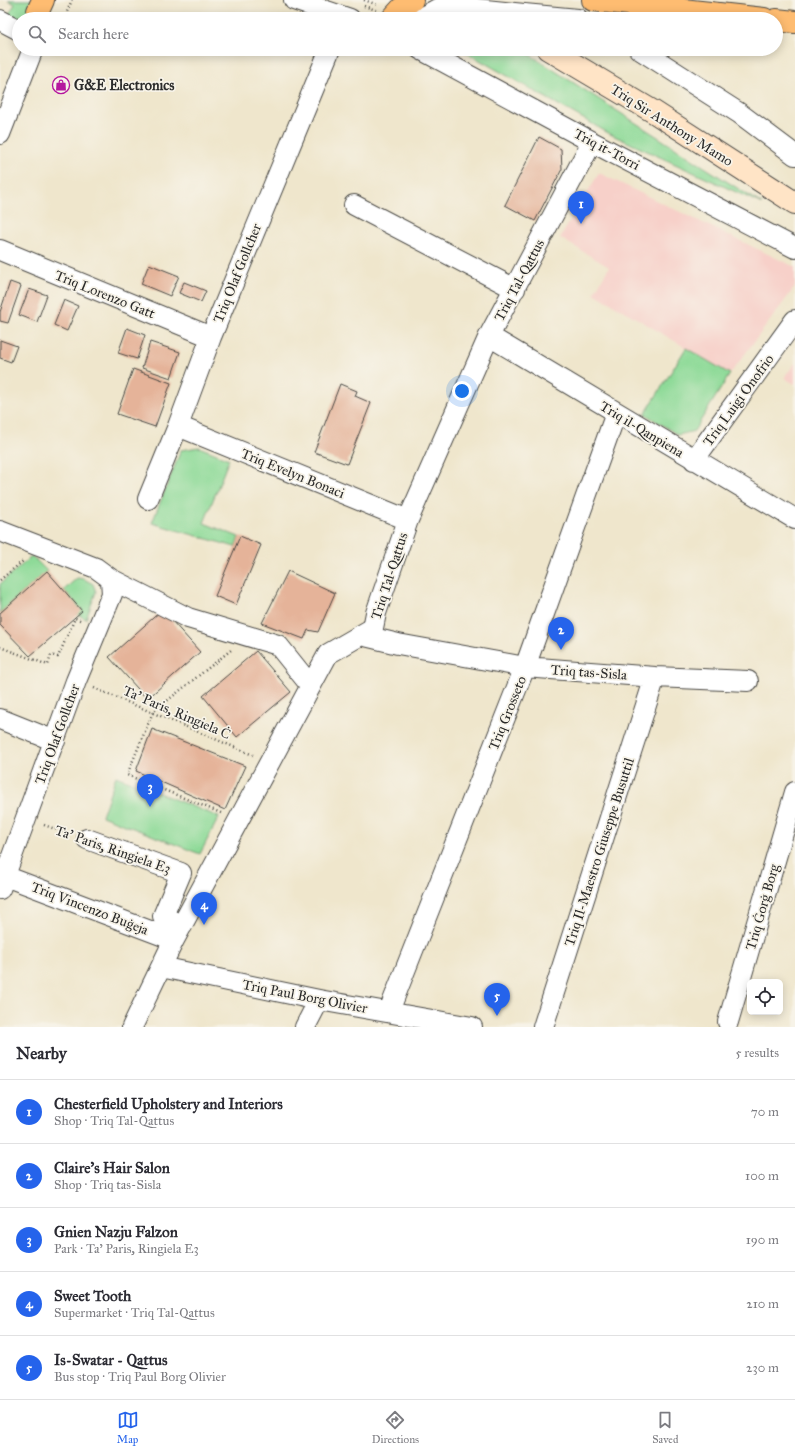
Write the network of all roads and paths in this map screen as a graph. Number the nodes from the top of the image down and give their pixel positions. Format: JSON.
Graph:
{"nodes":[{"id":1,"x":72,"y":0,"type":"edge"},
{"id":2,"x":294,"y":0,"type":"edge"},
{"id":3,"x":364,"y":0,"type":"edge"},
{"id":4,"x":412,"y":0,"type":"edge"},
{"id":5,"x":593,"y":0,"type":"edge"},
{"id":6,"x":67,"y":12,"type":"edge"},
{"id":7,"x":355,"y":12,"type":"edge"},
{"id":8,"x":398,"y":12,"type":"edge"},
{"id":9,"x":432,"y":12,"type":"edge"},
{"id":10,"x":505,"y":12,"type":"edge"},
{"id":11,"x":701,"y":12,"type":"edge"},
{"id":12,"x":0,"y":20,"type":"edge"},
{"id":13,"x":783,"y":21,"type":"edge"},
{"id":14,"x":795,"y":22,"type":"edge"},
{"id":15,"x":12,"y":26,"type":"edge"},
{"id":16,"x":30,"y":56,"type":"edge"},
{"id":17,"x":327,"y":56,"type":"edge"},
{"id":18,"x":433,"y":56,"type":"edge"},
{"id":19,"x":560,"y":56,"type":"edge"},
{"id":20,"x":650,"y":56,"type":"edge"},
{"id":21,"x":0,"y":134,"type":"edge"},
{"id":22,"x":592,"y":142,"type":"junction"},
{"id":23,"x":795,"y":155,"type":"edge"},
{"id":24,"x":795,"y":203,"type":"edge"},
{"id":25,"x":354,"y":205,"type":"dead end"},
{"id":26,"x":795,"y":248,"type":"edge"},
{"id":27,"x":1,"y":254,"type":"edge"},
{"id":28,"x":515,"y":289,"type":"junction"},
{"id":29,"x":795,"y":320,"type":"edge"},
{"id":30,"x":489,"y":336,"type":"junction"},
{"id":31,"x":211,"y":337,"type":"junction"},
{"id":32,"x":616,"y":413,"type":"junction"},
{"id":33,"x":178,"y":426,"type":"junction"},
{"id":34,"x":694,"y":460,"type":"junction"},
{"id":35,"x":148,"y":499,"type":"dead end"},
{"id":36,"x":795,"y":519,"type":"edge"},
{"id":37,"x":408,"y":520,"type":"junction"},
{"id":38,"x":0,"y":531,"type":"edge"},
{"id":39,"x":41,"y":546,"type":"junction"},
{"id":40,"x":111,"y":579,"type":"junction"},
{"id":41,"x":0,"y":580,"type":"edge"},
{"id":42,"x":361,"y":635,"type":"junction"},
{"id":43,"x":249,"y":636,"type":"junction"},
{"id":44,"x":0,"y":647,"type":"edge"},
{"id":45,"x":58,"y":657,"type":"dead end"},
{"id":46,"x":525,"y":667,"type":"junction"},
{"id":47,"x":655,"y":677,"type":"junction"},
{"id":48,"x":748,"y":680,"type":"dead end"},
{"id":49,"x":76,"y":681,"type":"junction"},
{"id":50,"x":310,"y":685,"type":"junction"},
{"id":51,"x":153,"y":712,"type":"junction"},
{"id":52,"x":0,"y":719,"type":"edge"},
{"id":53,"x":55,"y":741,"type":"junction"},
{"id":54,"x":270,"y":762,"type":"junction"},
{"id":55,"x":795,"y":792,"type":"edge"},
{"id":56,"x":222,"y":813,"type":"dead end"},
{"id":57,"x":26,"y":819,"type":"junction"},
{"id":58,"x":87,"y":839,"type":"joint"},
{"id":59,"x":3,"y":882,"type":"edge"},
{"id":60,"x":178,"y":933,"type":"junction"},
{"id":61,"x":161,"y":968,"type":"junction"},
{"id":62,"x":319,"y":1000,"type":"junction"},
{"id":63,"x":389,"y":1011,"type":"junction"},
{"id":64,"x":726,"y":1025,"type":"edge"},
{"id":65,"x":132,"y":1027,"type":"edge"},
{"id":66,"x":305,"y":1027,"type":"edge"},
{"id":67,"x":472,"y":1027,"type":"edge"},
{"id":68,"x":543,"y":1027,"type":"edge"}],
"edges":[{"from":1,"to":6,"type":"path"},
{"from":2,"to":7,"type":"street"},
{"from":3,"to":7,"type":"path"},
{"from":4,"to":8,"type":"highway"},
{"from":5,"to":11,"type":"highway"},
{"from":9,"to":10,"type":"street","bridge":true},
{"from":12,"to":15,"type":"street"},
{"from":13,"to":14,"type":"highway"},
{"from":16,"to":21,"type":"street"},
{"from":17,"to":31,"type":"street","name":"Triq Olaf Gollcher"},
{"from":18,"to":22,"type":"street","name":"Triq it-Torri"},
{"from":19,"to":24,"type":"main road","name":"Triq Sir Anthony Mamo"},
{"from":20,"to":23,"type":"street"},
{"from":22,"to":26,"type":"street","name":"Triq it-Torri"},
{"from":22,"to":28,"type":"street","name":"Triq Tal-Qattus"},
{"from":25,"to":28,"type":"street"},
{"from":27,"to":31,"type":"street","name":"Triq Lorenzo Gatt"},
{"from":28,"to":30,"type":"street","name":"Triq Tal-Qattus"},
{"from":29,"to":34,"type":"street","name":"Triq Luigi Onofrio"},
{"from":30,"to":32,"type":"street","name":"Triq il-Qanpiena"},
{"from":30,"to":37,"type":"street","name":"Triq Tal-Qattus"},
{"from":31,"to":33,"type":"street","name":"Triq Olaf Gollcher"},
{"from":32,"to":34,"type":"street","name":"Triq il-Qanpiena"},
{"from":32,"to":46,"type":"street","name":"Triq Grosseto"},
{"from":33,"to":35,"type":"street","name":"Triq Olaf Gollcher"},
{"from":33,"to":37,"type":"street","name":"Triq Evelyn Bonaci"},
{"from":34,"to":36,"type":"street","name":"Triq il-Qanpiena"},
{"from":37,"to":42,"type":"street","name":"Triq Tal-Qattus"},
{"from":38,"to":39,"type":"street"},
{"from":39,"to":40,"type":"street"},
{"from":39,"to":41,"type":"path"},
{"from":40,"to":43,"type":"street"},
{"from":40,"to":49,"type":"street","name":"Triq Olaf Gollcher"},
{"from":42,"to":46,"type":"street","name":"Triq tas-Sisla"},
{"from":42,"to":50,"type":"street","name":"Triq Tal-Qattus"},
{"from":43,"to":50,"type":"street"},
{"from":43,"to":51,"type":"path"},
{"from":44,"to":45,"type":"path"},
{"from":46,"to":47,"type":"street","name":"Triq tas-Sisla"},
{"from":46,"to":63,"type":"street","name":"Triq Grosseto"},
{"from":47,"to":48,"type":"street","name":"Triq tas-Sisla"},
{"from":47,"to":68,"type":"street","name":"Triq Il-Maestro Giuseppe Busuttil"},
{"from":49,"to":51,"type":"path","name":"Ta' Paris, Ringiela Ċ"},
{"from":49,"to":53,"type":"street","name":"Triq Olaf Gollcher"},
{"from":50,"to":54,"type":"street","name":"Triq Tal-Qattus"},
{"from":51,"to":54,"type":"path","name":"Ta' Paris, Ringiela Ċ"},
{"from":51,"to":56,"type":"path"},
{"from":52,"to":53,"type":"street"},
{"from":53,"to":57,"type":"street","name":"Triq Olaf Gollcher"},
{"from":54,"to":60,"type":"street","name":"Triq Tal-Qattus"},
{"from":55,"to":64,"type":"street","name":"Triq Ġorġ Borg"},
{"from":57,"to":58,"type":"path","name":"Ta' Paris, Ringiela E3"},
{"from":57,"to":59,"type":"street","name":"Triq Olaf Gollcher"},
{"from":58,"to":60,"type":"street","name":"Ta' Paris, Ringiela E3"},
{"from":59,"to":60,"type":"street","name":"Triq Vincenzo Buġeja"},
{"from":60,"to":61,"type":"street","name":"Triq Tal-Qattus"},
{"from":61,"to":62,"type":"street","name":"Triq Paul Borg Olivier"},
{"from":61,"to":65,"type":"street","name":"Triq Tal-Qattus"},
{"from":62,"to":63,"type":"street","name":"Triq Paul Borg Olivier"},
{"from":62,"to":66,"type":"street"},
{"from":63,"to":67,"type":"street","name":"Triq Paul Borg Olivier"}]}
